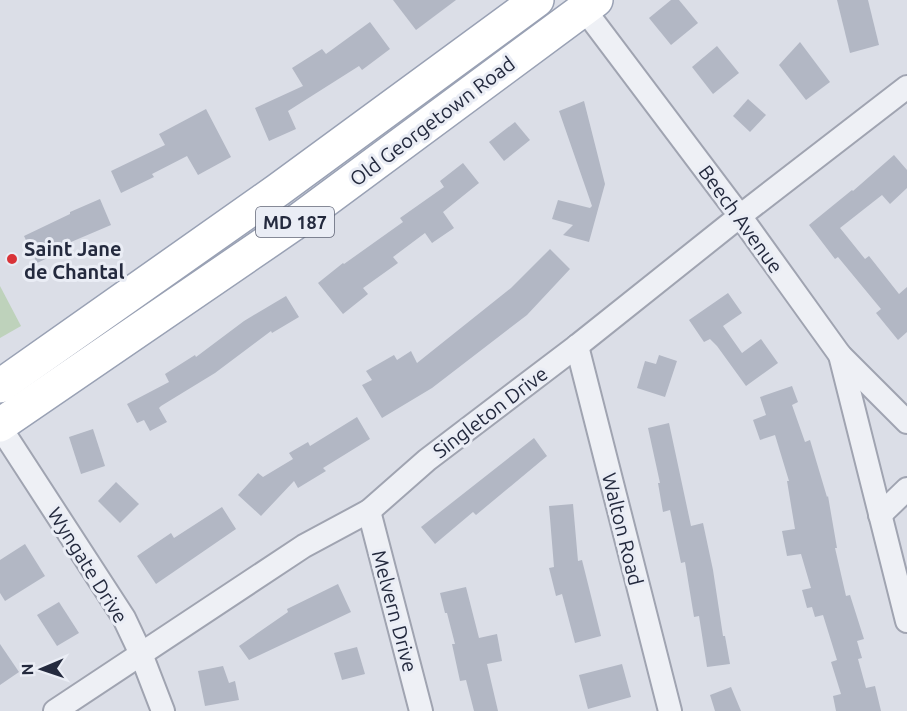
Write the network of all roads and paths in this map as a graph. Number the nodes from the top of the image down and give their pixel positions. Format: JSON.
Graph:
{"nodes":[{"id":1,"x":537,"y":0,"type":"edge"},
{"id":2,"x":590,"y":5,"type":"edge"},
{"id":3,"x":907,"y":87,"type":"edge"},
{"id":4,"x":740,"y":216,"type":"junction"},
{"id":5,"x":577,"y":346,"type":"junction"},
{"id":6,"x":840,"y":355,"type":"junction"},
{"id":7,"x":0,"y":386,"type":"edge"},
{"id":8,"x":907,"y":422,"type":"edge"},
{"id":9,"x":0,"y":426,"type":"edge"},
{"id":10,"x":907,"y":489,"type":"edge"},
{"id":11,"x":369,"y":511,"type":"junction"},
{"id":12,"x":880,"y":515,"type":"junction"},
{"id":13,"x":907,"y":621,"type":"edge"},
{"id":14,"x":141,"y":654,"type":"junction"},
{"id":15,"x":55,"y":711,"type":"edge"},
{"id":16,"x":163,"y":711,"type":"edge"},
{"id":17,"x":421,"y":711,"type":"edge"},
{"id":18,"x":670,"y":711,"type":"edge"}],
"edges":[{"from":1,"to":7,"type":"main road","name":"Old Georgetown Road","number":"MD 187"},
{"from":2,"to":4,"type":"street","name":"Beech Avenue"},
{"from":2,"to":9,"type":"main road","name":"Old Georgetown Road","number":"MD 187"},
{"from":3,"to":4,"type":"street","name":"Singleton Drive"},
{"from":4,"to":5,"type":"street","name":"Singleton Drive"},
{"from":4,"to":6,"type":"street","name":"Beech Avenue"},
{"from":5,"to":11,"type":"street","name":"Singleton Drive"},
{"from":5,"to":18,"type":"street","name":"Walton Road"},
{"from":6,"to":8,"type":"street","name":"Beech Avenue"},
{"from":6,"to":12,"type":"street"},
{"from":9,"to":14,"type":"street","name":"Wyngate Drive"},
{"from":10,"to":12,"type":"street"},
{"from":11,"to":14,"type":"street","name":"Singleton Drive"},
{"from":11,"to":17,"type":"street","name":"Melvern Drive"},
{"from":12,"to":13,"type":"street"},
{"from":14,"to":15,"type":"street","name":"Singleton Drive"},
{"from":14,"to":16,"type":"street","name":"Wyngate Drive"}]}
